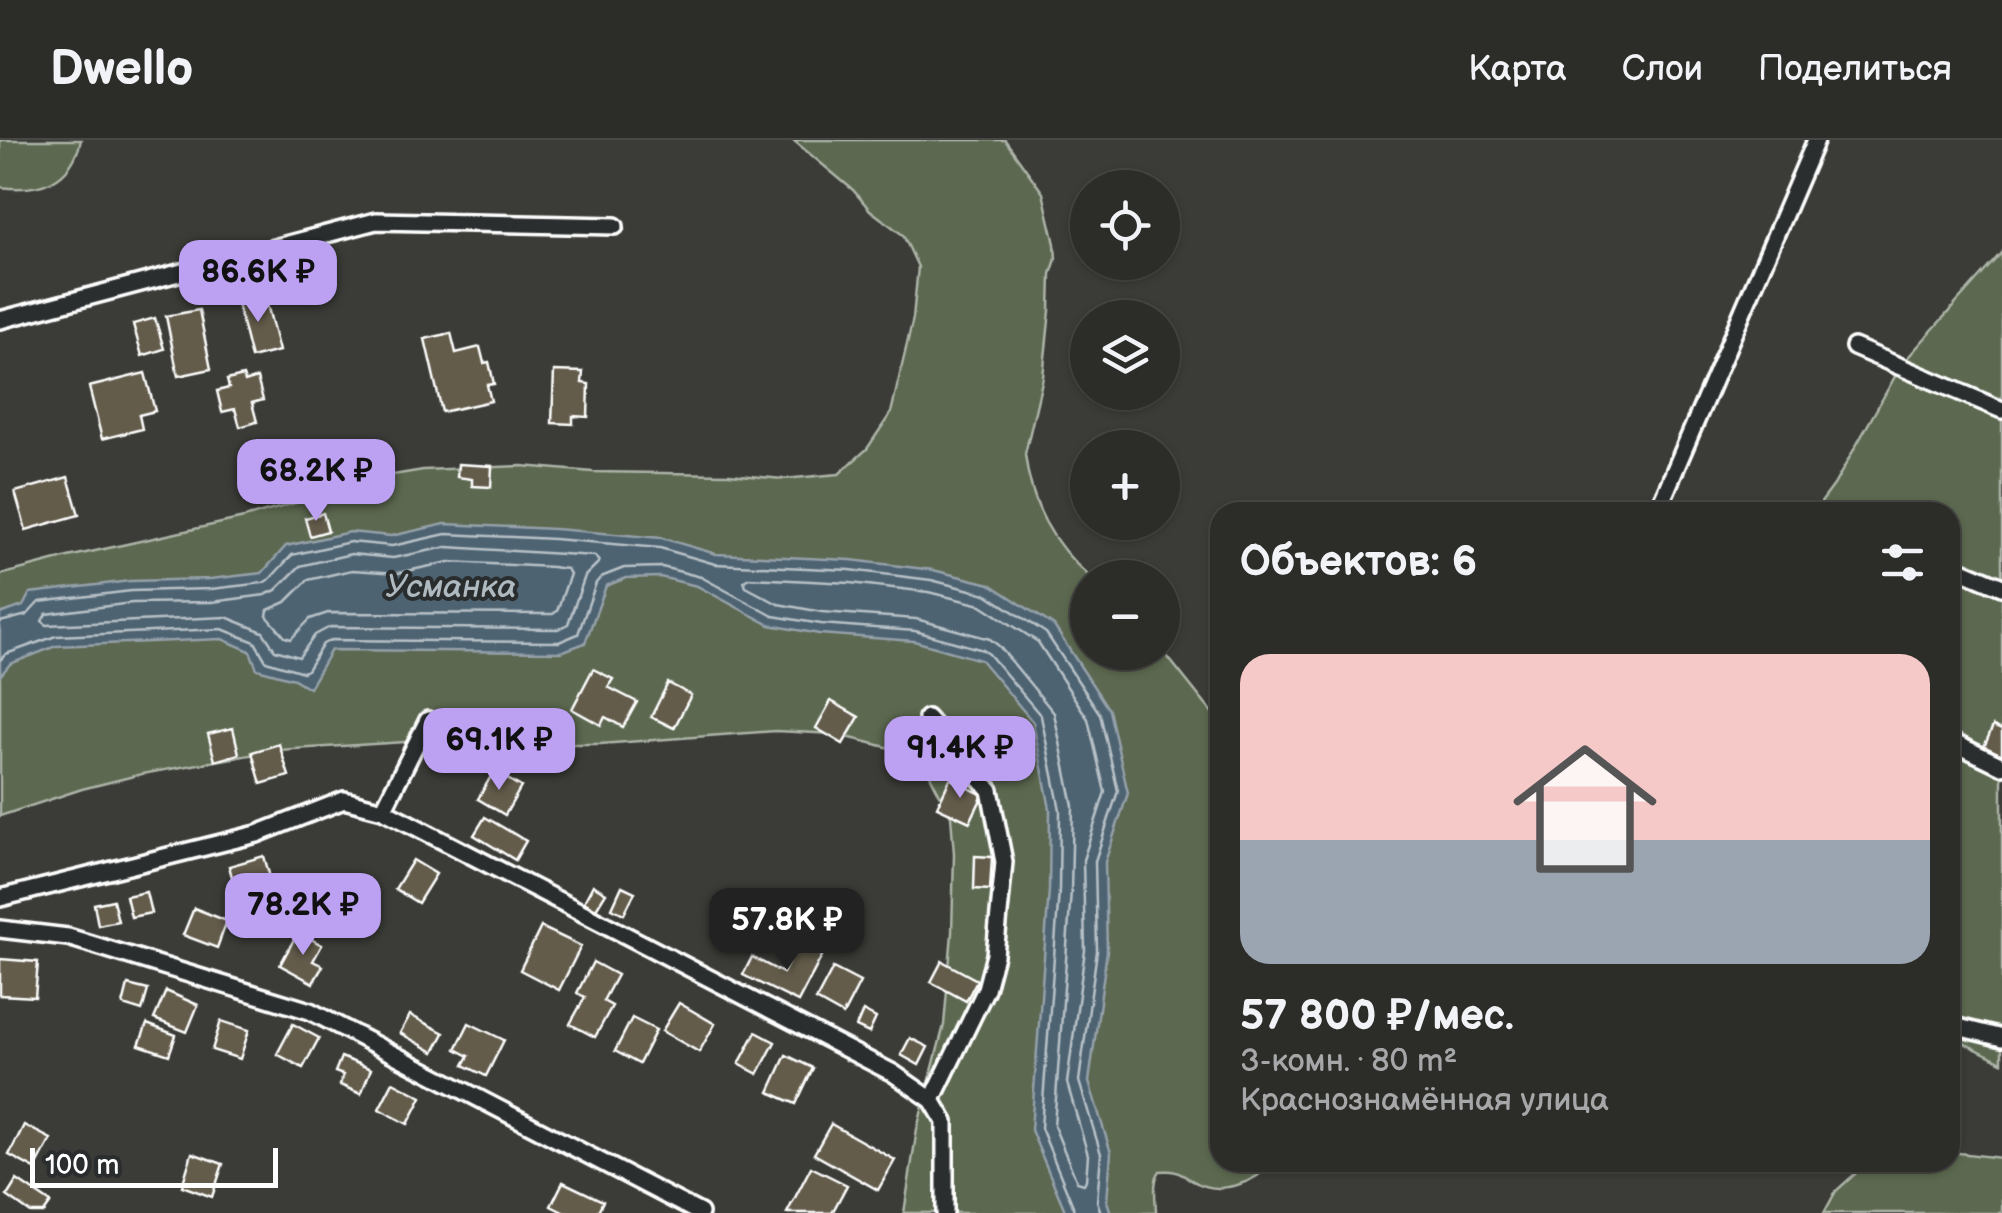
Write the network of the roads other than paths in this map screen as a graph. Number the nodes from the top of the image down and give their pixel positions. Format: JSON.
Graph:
{"nodes":[{"id":1,"x":1816,"y":140,"type":"edge"},
{"id":2,"x":615,"y":226,"type":"dead end"},
{"id":3,"x":0,"y":320,"type":"edge"},
{"id":4,"x":1854,"y":347,"type":"dead end"},
{"id":5,"x":2002,"y":410,"type":"edge"},
{"id":6,"x":1661,"y":502,"type":"edge"},
{"id":7,"x":1960,"y":568,"type":"edge"},
{"id":8,"x":2002,"y":587,"type":"edge"},
{"id":9,"x":927,"y":718,"type":"dead end"},
{"id":10,"x":428,"y":720,"type":"dead end"},
{"id":11,"x":1960,"y":747,"type":"edge"},
{"id":12,"x":2002,"y":766,"type":"edge"},
{"id":13,"x":384,"y":810,"type":"junction"},
{"id":14,"x":0,"y":898,"type":"edge"},
{"id":15,"x":0,"y":929,"type":"edge"},
{"id":16,"x":1960,"y":1028,"type":"edge"},
{"id":17,"x":2002,"y":1038,"type":"edge"},
{"id":18,"x":932,"y":1100,"type":"junction"},
{"id":19,"x":700,"y":1213,"type":"edge"},
{"id":20,"x":945,"y":1213,"type":"edge"}],
"edges":[{"from":1,"to":6,"type":"street"},
{"from":2,"to":3,"type":"street"},
{"from":4,"to":5,"type":"street"},
{"from":7,"to":8,"type":"street"},
{"from":9,"to":18,"type":"street"},
{"from":10,"to":13,"type":"street"},
{"from":11,"to":12,"type":"street"},
{"from":13,"to":14,"type":"street"},
{"from":13,"to":18,"type":"street"},
{"from":15,"to":19,"type":"street"},
{"from":16,"to":17,"type":"street"},
{"from":18,"to":20,"type":"street"}]}
